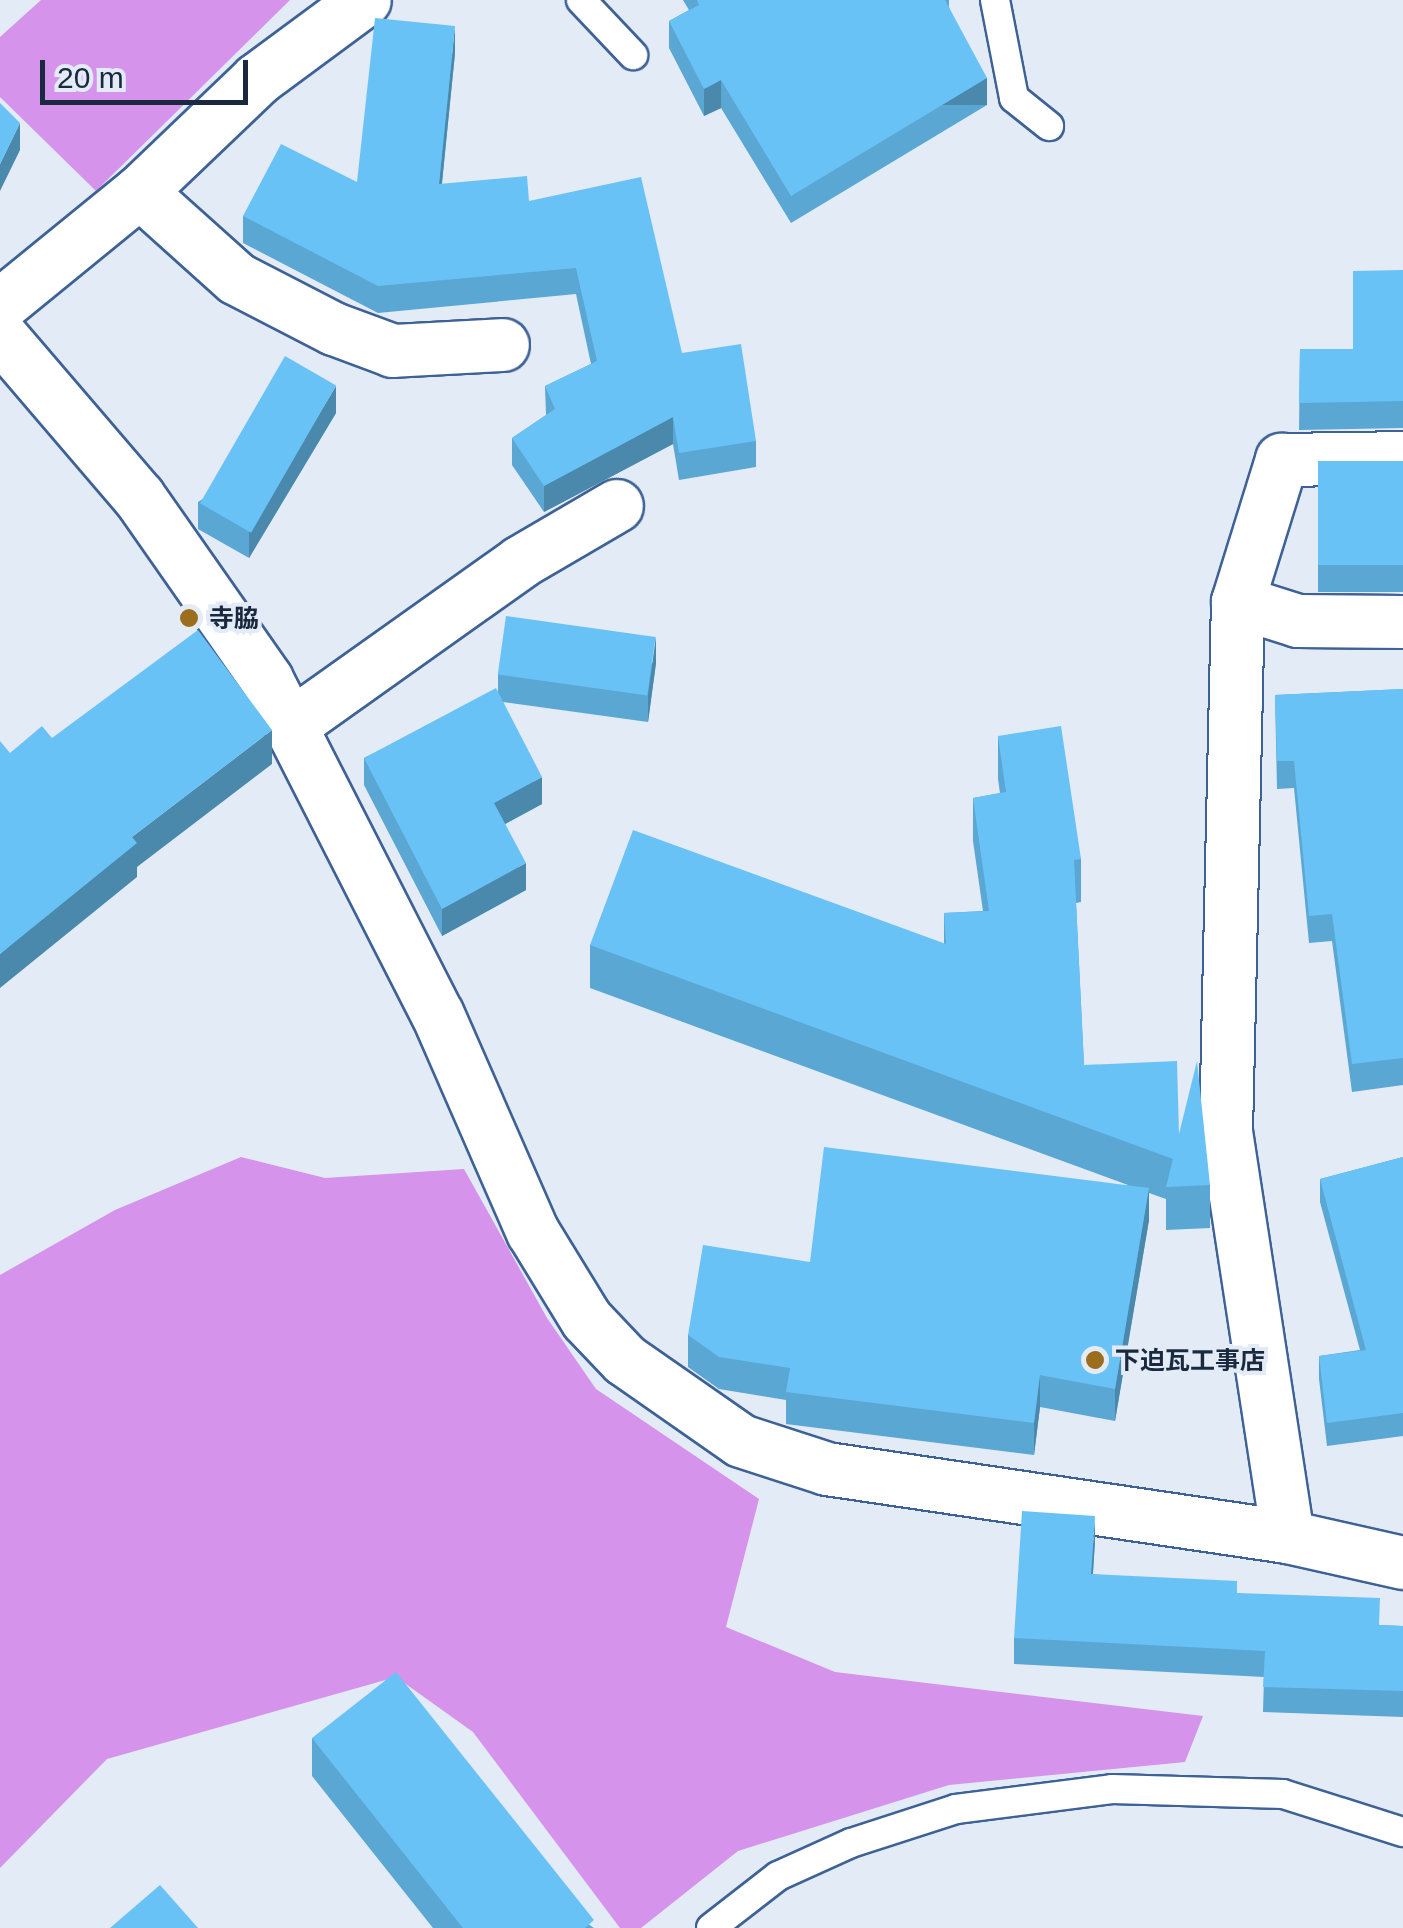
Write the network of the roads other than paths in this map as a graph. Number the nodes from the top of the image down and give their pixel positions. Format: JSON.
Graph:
{"nodes":[{"id":1,"x":365,"y":0,"type":"edge"},
{"id":2,"x":581,"y":0,"type":"edge"},
{"id":3,"x":995,"y":0,"type":"edge"},
{"id":4,"x":634,"y":55,"type":"dead end"},
{"id":5,"x":1049,"y":126,"type":"dead end"},
{"id":6,"x":140,"y":192,"type":"junction"},
{"id":7,"x":0,"y":306,"type":"edge"},
{"id":8,"x":0,"y":335,"type":"edge"},
{"id":9,"x":503,"y":345,"type":"dead end"},
{"id":10,"x":1403,"y":458,"type":"edge"},
{"id":11,"x":617,"y":506,"type":"dead end"},
{"id":12,"x":1238,"y":602,"type":"junction"},
{"id":13,"x":1403,"y":622,"type":"edge"},
{"id":14,"x":292,"y":724,"type":"junction"},
{"id":15,"x":1288,"y":1537,"type":"junction"},
{"id":16,"x":1403,"y":1563,"type":"edge"},
{"id":17,"x":1403,"y":1832,"type":"edge"},
{"id":18,"x":710,"y":1928,"type":"edge"}],
"edges":[{"from":1,"to":6,"type":"street"},
{"from":2,"to":4,"type":"lane"},
{"from":3,"to":5,"type":"lane"},
{"from":6,"to":7,"type":"street"},
{"from":6,"to":9,"type":"street"},
{"from":8,"to":14,"type":"street"},
{"from":10,"to":12,"type":"street"},
{"from":11,"to":14,"type":"street"},
{"from":12,"to":13,"type":"street"},
{"from":12,"to":15,"type":"street"},
{"from":14,"to":15,"type":"street"},
{"from":15,"to":16,"type":"street"},
{"from":17,"to":18,"type":"lane"}]}
